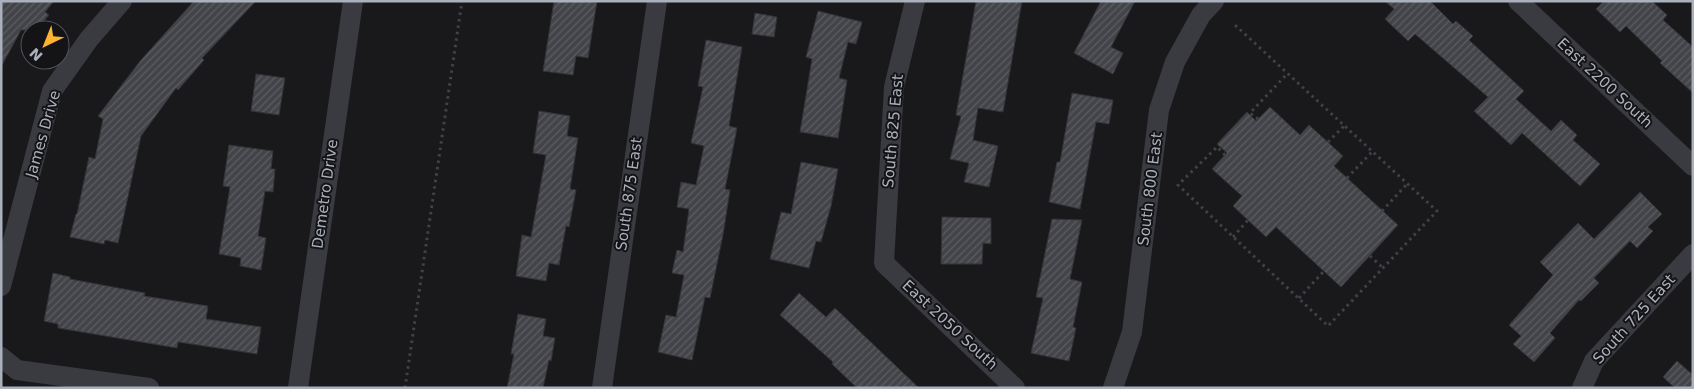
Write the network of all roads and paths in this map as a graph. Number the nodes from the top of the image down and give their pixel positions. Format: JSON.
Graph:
{"nodes":[{"id":1,"x":122,"y":1,"type":"edge"},
{"id":2,"x":353,"y":1,"type":"edge"},
{"id":3,"x":462,"y":1,"type":"edge"},
{"id":4,"x":657,"y":1,"type":"edge"},
{"id":5,"x":915,"y":1,"type":"edge"},
{"id":6,"x":1214,"y":1,"type":"edge"},
{"id":7,"x":1518,"y":1,"type":"edge"},
{"id":8,"x":1235,"y":25,"type":"dead end"},
{"id":9,"x":1287,"y":74,"type":"junction"},
{"id":10,"x":1258,"y":119,"type":"dead end"},
{"id":11,"x":1344,"y":126,"type":"junction"},
{"id":12,"x":1328,"y":142,"type":"dead end"},
{"id":13,"x":1372,"y":152,"type":"junction"},
{"id":14,"x":1225,"y":155,"type":"dead end"},
{"id":15,"x":1693,"y":166,"type":"edge"},
{"id":16,"x":1347,"y":178,"type":"dead end"},
{"id":17,"x":1407,"y":184,"type":"junction"},
{"id":18,"x":1382,"y":210,"type":"dead end"},
{"id":19,"x":1248,"y":220,"type":"dead end"},
{"id":20,"x":1233,"y":237,"type":"junction"},
{"id":21,"x":1693,"y":254,"type":"edge"},
{"id":22,"x":1370,"y":256,"type":"dead end"},
{"id":23,"x":884,"y":263,"type":"joint"},
{"id":24,"x":1383,"y":268,"type":"junction"},
{"id":25,"x":1324,"y":271,"type":"dead end"},
{"id":26,"x":1,"y":286,"type":"edge"},
{"id":27,"x":1299,"y":298,"type":"junction"},
{"id":28,"x":1,"y":357,"type":"edge"},
{"id":29,"x":149,"y":388,"type":"edge"},
{"id":30,"x":298,"y":388,"type":"edge"},
{"id":31,"x":404,"y":388,"type":"edge"},
{"id":32,"x":602,"y":388,"type":"edge"},
{"id":33,"x":1015,"y":388,"type":"edge"},
{"id":34,"x":1113,"y":388,"type":"edge"},
{"id":35,"x":1582,"y":388,"type":"edge"}],
"edges":[{"from":1,"to":26,"type":"street","name":"James Drive"},
{"from":2,"to":30,"type":"street","name":"Demetro Drive"},
{"from":3,"to":31,"type":"path"},
{"from":4,"to":32,"type":"street","name":"South 875 East"},
{"from":5,"to":23,"type":"street","name":"South 825 East"},
{"from":6,"to":34,"type":"street","name":"South 800 East"},
{"from":7,"to":15,"type":"street","name":"East 2200 South"},
{"from":8,"to":9,"type":"path"},
{"from":9,"to":10,"type":"path"},
{"from":9,"to":11,"type":"path"},
{"from":11,"to":12,"type":"path"},
{"from":11,"to":13,"type":"path"},
{"from":13,"to":16,"type":"path"},
{"from":13,"to":17,"type":"path"},
{"from":14,"to":20,"type":"path"},
{"from":17,"to":18,"type":"path"},
{"from":17,"to":24,"type":"path"},
{"from":19,"to":20,"type":"path"},
{"from":20,"to":27,"type":"path"},
{"from":21,"to":35,"type":"street","name":"South 725 East"},
{"from":22,"to":24,"type":"path"},
{"from":23,"to":33,"type":"street","name":"East 2050 South"},
{"from":24,"to":27,"type":"path"},
{"from":25,"to":27,"type":"path"},
{"from":28,"to":29,"type":"street"}]}
